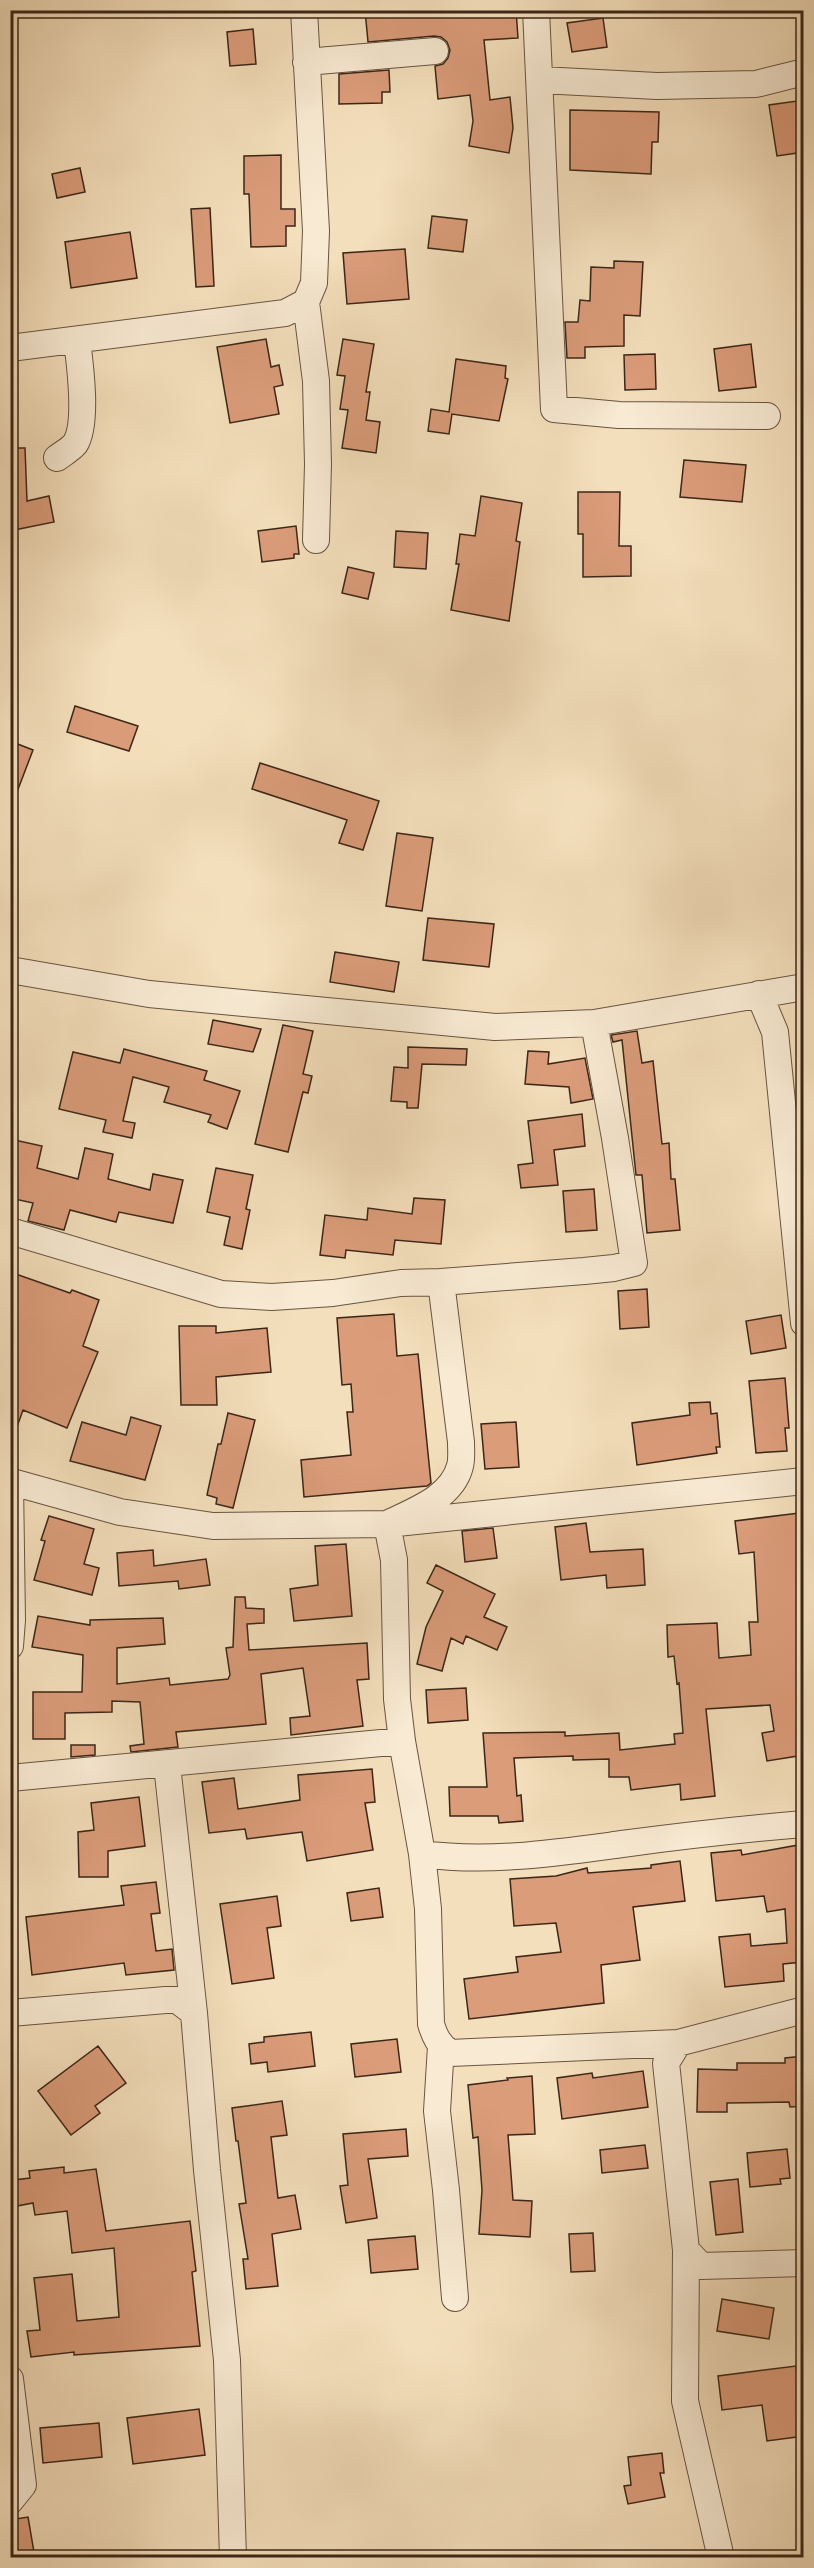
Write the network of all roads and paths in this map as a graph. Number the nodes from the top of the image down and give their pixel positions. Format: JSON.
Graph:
{"nodes":[{"id":1,"x":304,"y":10,"type":"edge"},
{"id":2,"x":536,"y":10,"type":"edge"},
{"id":3,"x":435,"y":51,"type":"dead end"},
{"id":4,"x":306,"y":62,"type":"junction"},
{"id":5,"x":804,"y":72,"type":"edge"},
{"id":6,"x":540,"y":80,"type":"junction"},
{"id":7,"x":306,"y":302,"type":"junction"},
{"id":8,"x":77,"y":341,"type":"junction"},
{"id":9,"x":10,"y":348,"type":"edge"},
{"id":10,"x":767,"y":416,"type":"dead end"},
{"id":11,"x":57,"y":459,"type":"dead end"},
{"id":12,"x":316,"y":540,"type":"dead end"},
{"id":13,"x":10,"y":970,"type":"edge"},
{"id":14,"x":804,"y":987,"type":"edge"},
{"id":15,"x":759,"y":994,"type":"junction"},
{"id":16,"x":594,"y":1023,"type":"junction"},
{"id":17,"x":10,"y":1231,"type":"edge"},
{"id":18,"x":441,"y":1282,"type":"junction"},
{"id":19,"x":804,"y":1323,"type":"edge"},
{"id":20,"x":804,"y":1480,"type":"edge"},
{"id":21,"x":11,"y":1482,"type":"edge"},
{"id":22,"x":387,"y":1524,"type":"junction"},
{"id":23,"x":10,"y":1646,"type":"edge"},
{"id":24,"x":402,"y":1741,"type":"junction"},
{"id":25,"x":167,"y":1765,"type":"junction"},
{"id":26,"x":10,"y":1778,"type":"edge"},
{"id":27,"x":804,"y":1824,"type":"edge"},
{"id":28,"x":422,"y":1854,"type":"junction"},
{"id":29,"x":804,"y":2010,"type":"edge"},
{"id":30,"x":10,"y":2013,"type":"edge"},
{"id":31,"x":194,"y":2013,"type":"junction"},
{"id":32,"x":678,"y":2043,"type":"junction"},
{"id":33,"x":441,"y":2046,"type":"junction"},
{"id":34,"x":686,"y":2250,"type":"junction"},
{"id":35,"x":804,"y":2263,"type":"edge"},
{"id":36,"x":455,"y":2298,"type":"dead end"},
{"id":37,"x":10,"y":2379,"type":"edge"},
{"id":38,"x":10,"y":2501,"type":"edge"},
{"id":39,"x":233,"y":2558,"type":"edge"},
{"id":40,"x":721,"y":2558,"type":"edge"}],
"edges":[{"from":1,"to":4,"type":"street"},
{"from":2,"to":6,"type":"street"},
{"from":3,"to":4,"type":"street"},
{"from":4,"to":7,"type":"street"},
{"from":5,"to":6,"type":"street"},
{"from":6,"to":10,"type":"street"},
{"from":7,"to":8,"type":"street"},
{"from":7,"to":12,"type":"street"},
{"from":8,"to":9,"type":"street"},
{"from":8,"to":11,"type":"street"},
{"from":13,"to":16,"type":"street"},
{"from":14,"to":15,"type":"street"},
{"from":15,"to":16,"type":"street"},
{"from":15,"to":19,"type":"street"},
{"from":16,"to":18,"type":"street"},
{"from":17,"to":18,"type":"street"},
{"from":18,"to":22,"type":"street"},
{"from":20,"to":22,"type":"street"},
{"from":21,"to":22,"type":"street"},
{"from":21,"to":23,"type":"street"},
{"from":22,"to":24,"type":"street"},
{"from":24,"to":25,"type":"street"},
{"from":24,"to":28,"type":"street"},
{"from":25,"to":26,"type":"street"},
{"from":25,"to":31,"type":"street"},
{"from":27,"to":28,"type":"street"},
{"from":28,"to":33,"type":"street"},
{"from":29,"to":32,"type":"street"},
{"from":30,"to":31,"type":"street"},
{"from":31,"to":39,"type":"street"},
{"from":32,"to":33,"type":"street"},
{"from":32,"to":34,"type":"street"},
{"from":33,"to":36,"type":"street"},
{"from":34,"to":35,"type":"street"},
{"from":34,"to":40,"type":"street"},
{"from":37,"to":38,"type":"street"}]}
